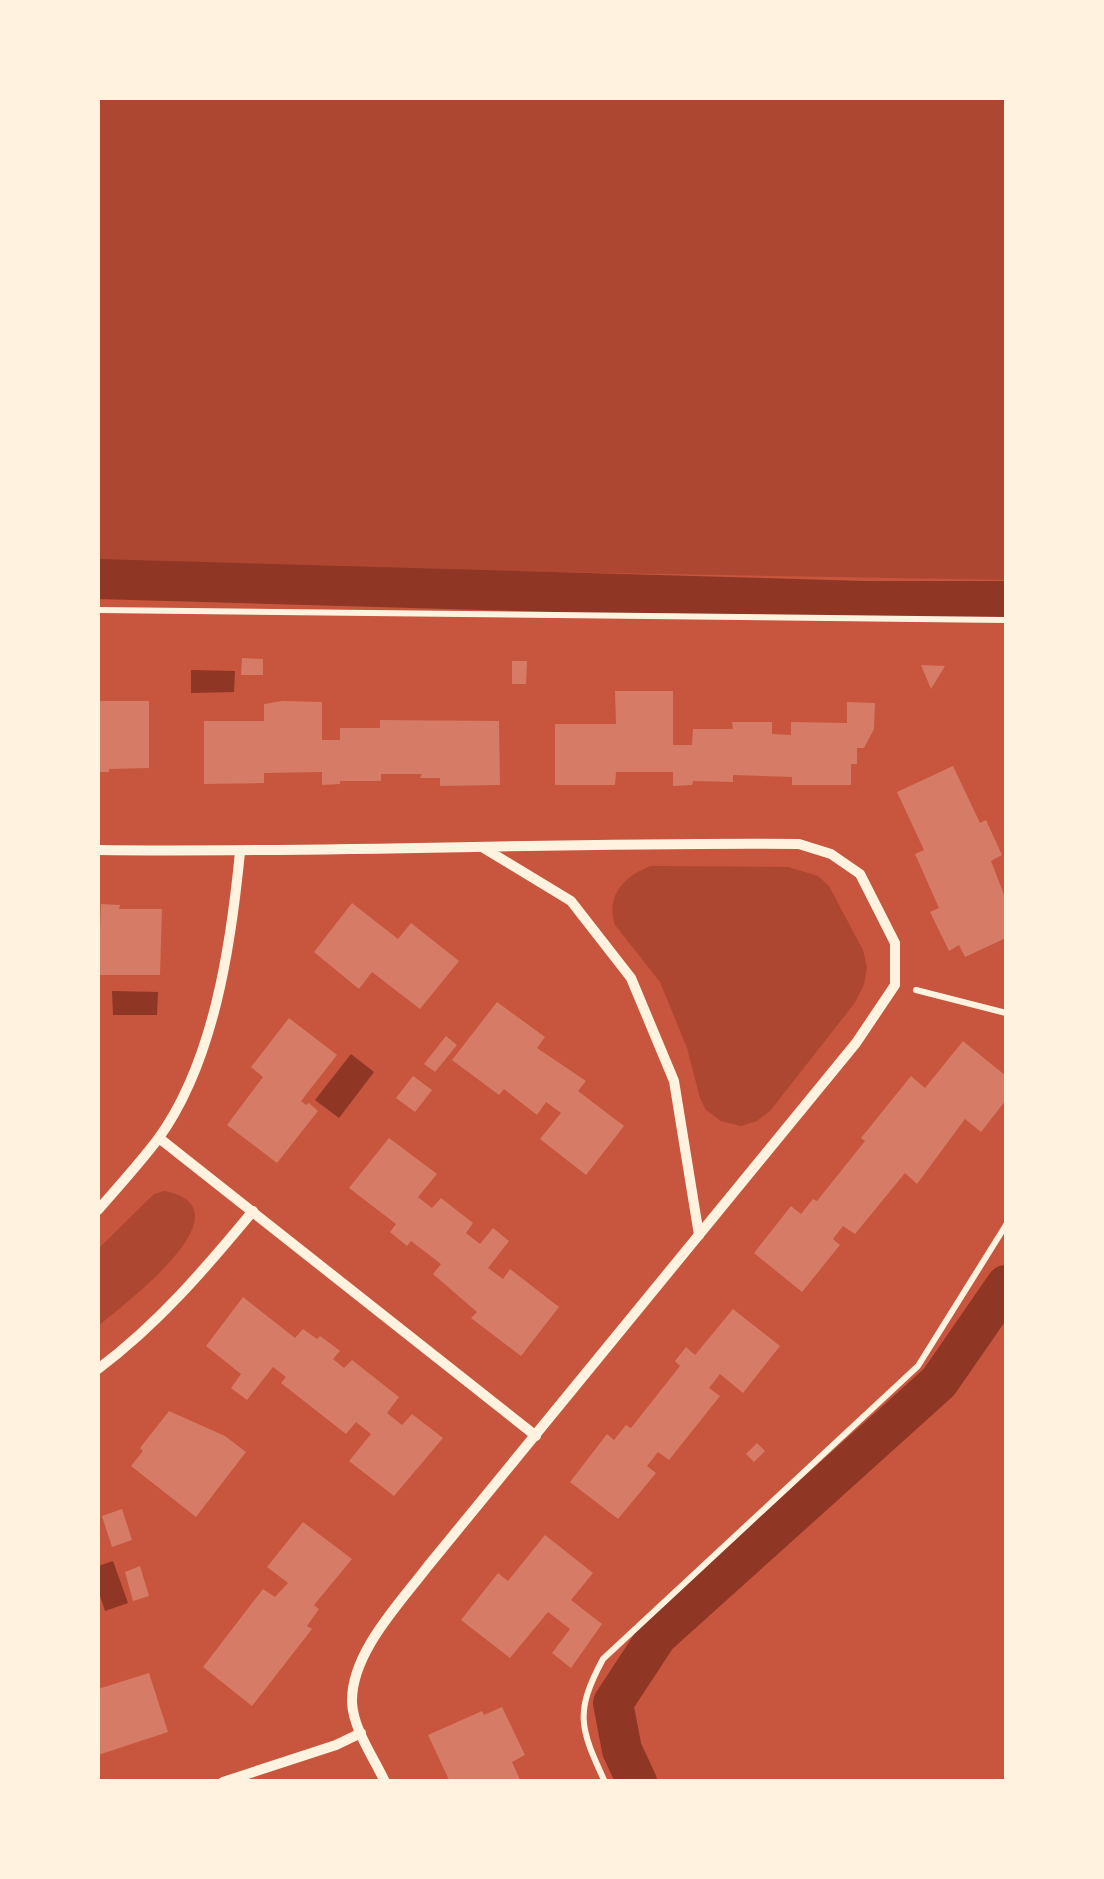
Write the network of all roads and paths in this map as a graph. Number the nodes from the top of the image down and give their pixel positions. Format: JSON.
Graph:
{"nodes":[{"id":1,"x":98,"y":610,"type":"edge"},
{"id":2,"x":1006,"y":620,"type":"edge"},
{"id":3,"x":482,"y":847,"type":"junction"},
{"id":4,"x":98,"y":850,"type":"edge"},
{"id":5,"x":240,"y":852,"type":"junction"},
{"id":6,"x":896,"y":985,"type":"junction"},
{"id":7,"x":1006,"y":1012,"type":"edge"},
{"id":8,"x":159,"y":1138,"type":"junction"},
{"id":9,"x":98,"y":1210,"type":"edge"},
{"id":10,"x":253,"y":1211,"type":"junction"},
{"id":11,"x":1006,"y":1225,"type":"edge"},
{"id":12,"x":699,"y":1234,"type":"junction"},
{"id":13,"x":98,"y":1369,"type":"edge"},
{"id":14,"x":536,"y":1436,"type":"junction"},
{"id":15,"x":360,"y":1733,"type":"junction"},
{"id":16,"x":223,"y":1782,"type":"edge"},
{"id":17,"x":385,"y":1782,"type":"edge"},
{"id":18,"x":605,"y":1782,"type":"edge"}],
"edges":[{"from":1,"to":2,"type":"path"},
{"from":3,"to":5,"type":"street"},
{"from":3,"to":6,"type":"street"},
{"from":3,"to":12,"type":"street"},
{"from":4,"to":5,"type":"street"},
{"from":5,"to":8,"type":"street"},
{"from":6,"to":7,"type":"path"},
{"from":6,"to":12,"type":"street"},
{"from":8,"to":9,"type":"street"},
{"from":8,"to":10,"type":"street"},
{"from":10,"to":13,"type":"street"},
{"from":10,"to":14,"type":"street"},
{"from":11,"to":18,"type":"path"},
{"from":12,"to":14,"type":"street"},
{"from":14,"to":15,"type":"street"},
{"from":15,"to":16,"type":"street"},
{"from":15,"to":17,"type":"street"}]}
